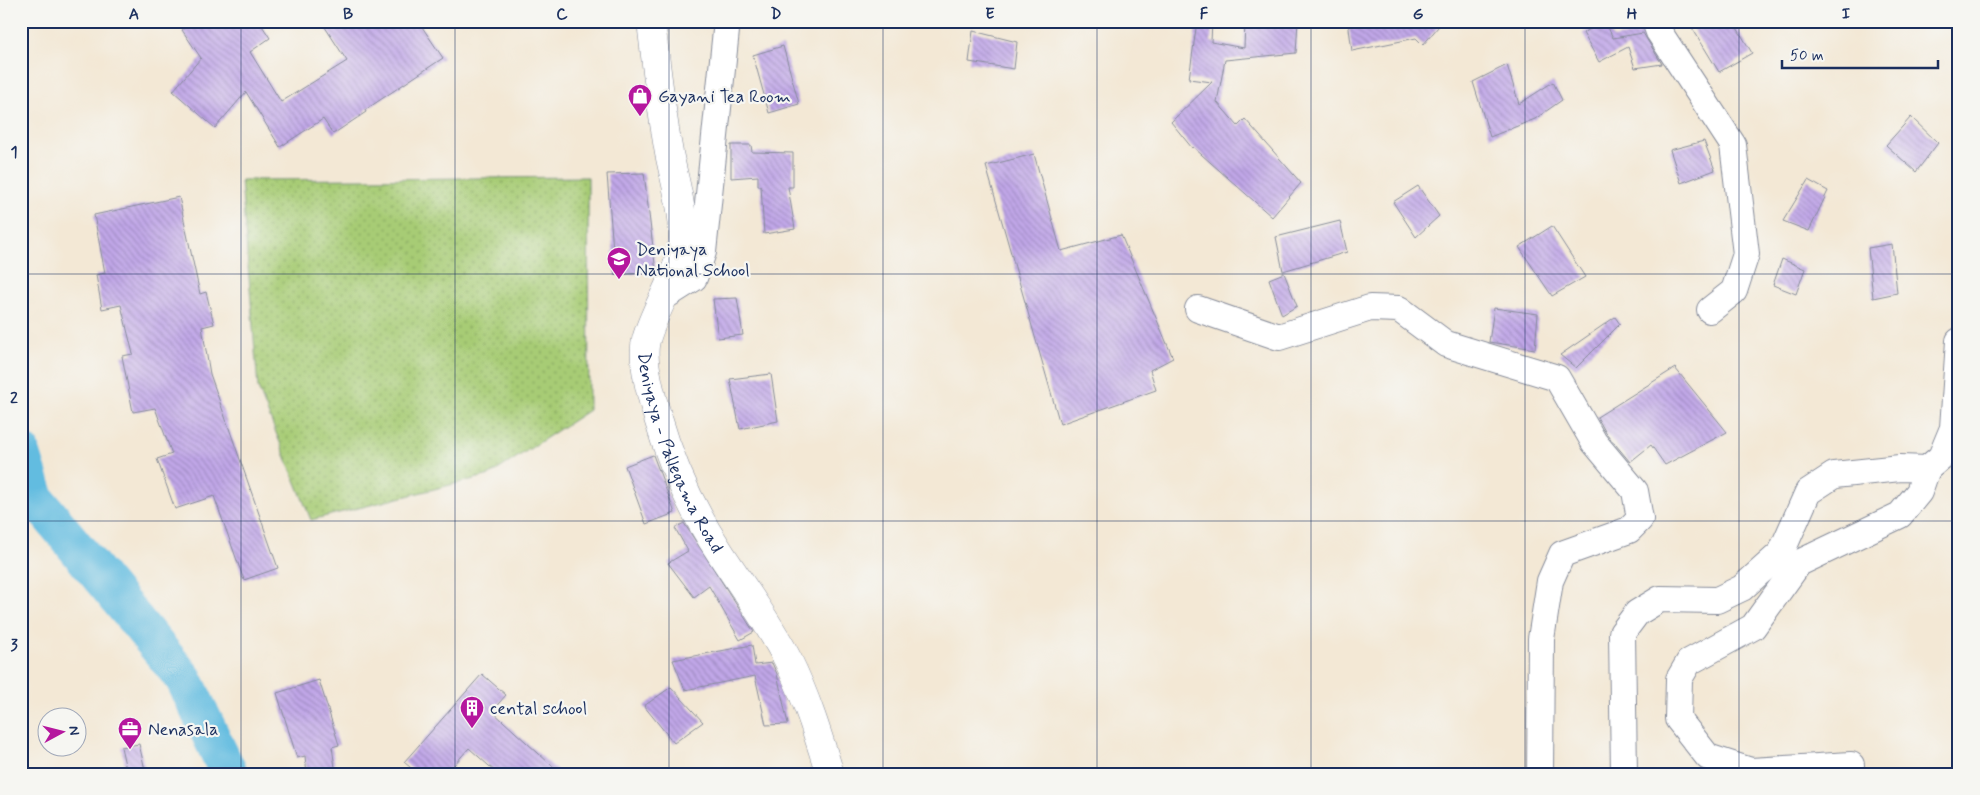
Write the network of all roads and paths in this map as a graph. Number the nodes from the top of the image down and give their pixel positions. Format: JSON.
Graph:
{"nodes":[{"id":1,"x":651,"y":21,"type":"edge"},
{"id":2,"x":727,"y":21,"type":"edge"},
{"id":3,"x":1655,"y":21,"type":"edge"},
{"id":4,"x":664,"y":297,"type":"junction"},
{"id":5,"x":1198,"y":309,"type":"dead end"},
{"id":6,"x":1710,"y":310,"type":"dead end"},
{"id":7,"x":1959,"y":341,"type":"edge"},
{"id":8,"x":1927,"y":469,"type":"junction"},
{"id":9,"x":1852,"y":765,"type":"dead end"},
{"id":10,"x":830,"y":774,"type":"edge"},
{"id":11,"x":1540,"y":774,"type":"edge"},
{"id":12,"x":1624,"y":774,"type":"edge"}],
"edges":[{"from":1,"to":4,"type":"main road","name":"Deniyaya - Pallegama Road"},
{"from":2,"to":4,"type":"street"},
{"from":3,"to":6,"type":"street"},
{"from":4,"to":10,"type":"main road","name":"Deniyaya - Pallegama Road"},
{"from":5,"to":11,"type":"street"},
{"from":7,"to":8,"type":"street"},
{"from":8,"to":9,"type":"street"},
{"from":8,"to":12,"type":"street"}]}
